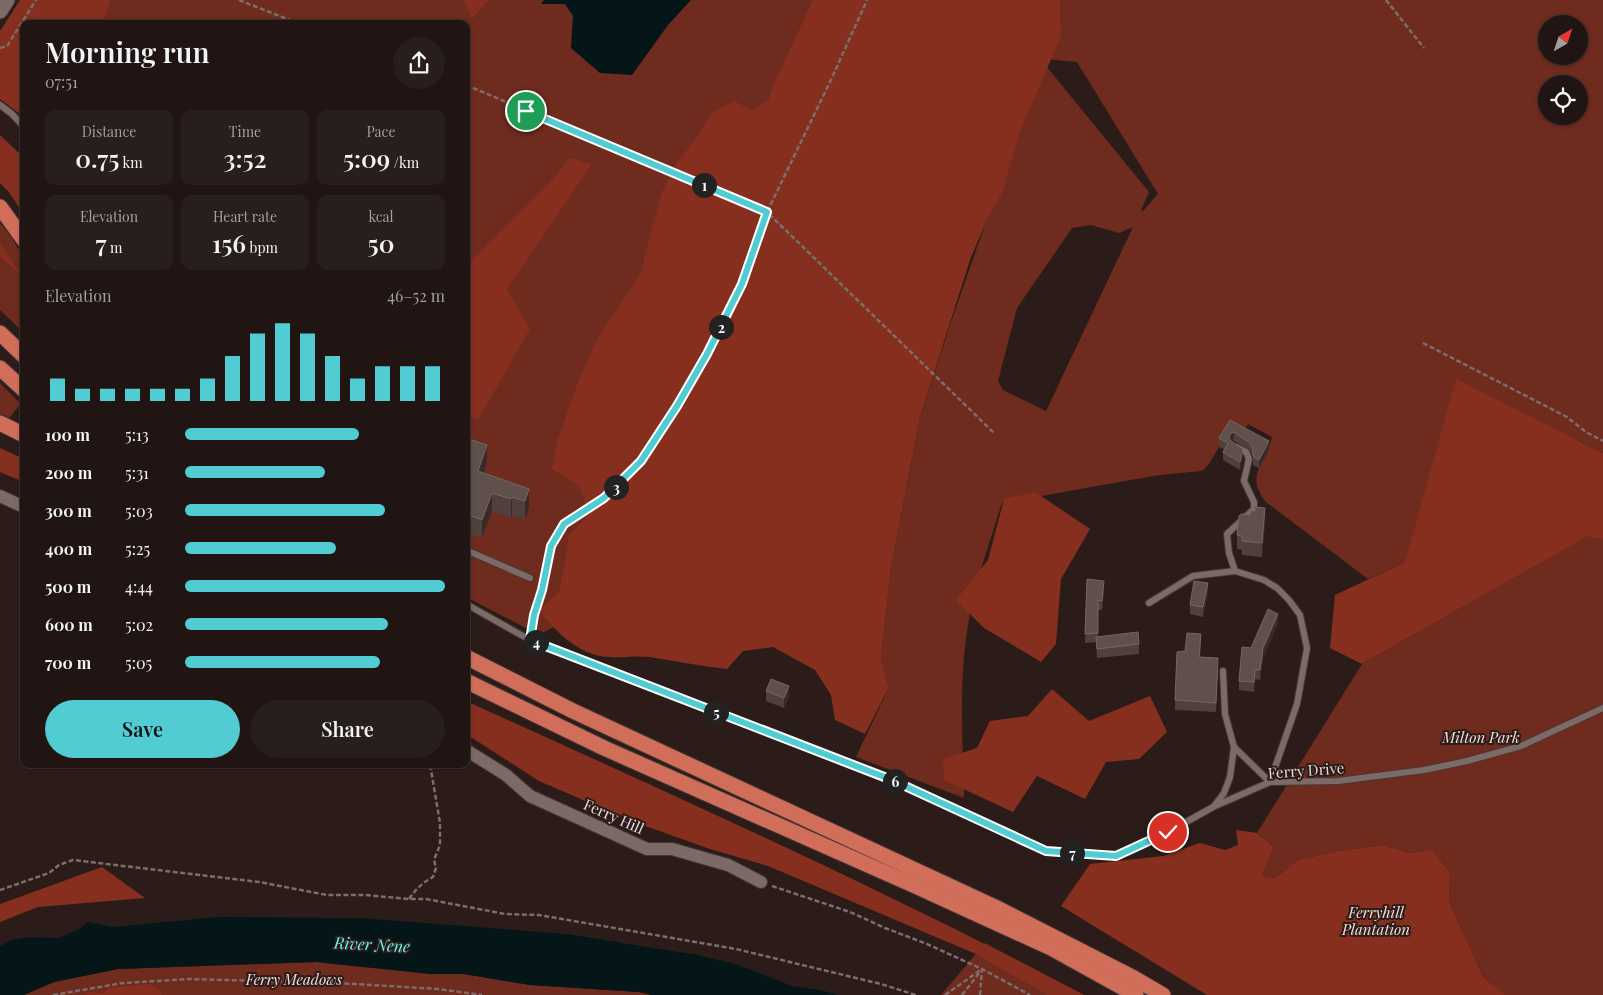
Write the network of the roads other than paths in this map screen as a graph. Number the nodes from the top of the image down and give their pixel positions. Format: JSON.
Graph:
{"nodes":[{"id":1,"x":6,"y":0,"type":"edge"},
{"id":2,"x":0,"y":11,"type":"edge"},
{"id":3,"x":0,"y":106,"type":"edge"},
{"id":4,"x":20,"y":123,"type":"edge"},
{"id":5,"x":0,"y":207,"type":"edge"},
{"id":6,"x":20,"y":234,"type":"edge"},
{"id":7,"x":0,"y":333,"type":"edge"},
{"id":8,"x":20,"y":352,"type":"edge"},
{"id":9,"x":0,"y":368,"type":"edge"},
{"id":10,"x":20,"y":386,"type":"edge"},
{"id":11,"x":0,"y":423,"type":"edge"},
{"id":12,"x":20,"y":433,"type":"edge"},
{"id":13,"x":1234,"y":446,"type":"edge"},
{"id":14,"x":0,"y":496,"type":"edge"},
{"id":15,"x":20,"y":505,"type":"edge"},
{"id":16,"x":470,"y":552,"type":"edge"},
{"id":17,"x":1235,"y":571,"type":"junction"},
{"id":18,"x":530,"y":578,"type":"dead end"},
{"id":19,"x":1149,"y":603,"type":"dead end"},
{"id":20,"x":470,"y":606,"type":"edge"},
{"id":21,"x":470,"y":659,"type":"edge"},
{"id":22,"x":1223,"y":672,"type":"dead end"},
{"id":23,"x":470,"y":683,"type":"edge"},
{"id":24,"x":1603,"y":708,"type":"edge"},
{"id":25,"x":1234,"y":747,"type":"junction"},
{"id":26,"x":470,"y":752,"type":"edge"},
{"id":27,"x":1270,"y":782,"type":"junction"},
{"id":28,"x":1214,"y":806,"type":"junction"},
{"id":29,"x":762,"y":882,"type":"road end"},
{"id":30,"x":1136,"y":995,"type":"edge"},
{"id":31,"x":1163,"y":995,"type":"edge"}],
"edges":[{"from":1,"to":2,"type":"street"},
{"from":3,"to":4,"type":"lane"},
{"from":5,"to":6,"type":"highway"},
{"from":7,"to":8,"type":"highway"},
{"from":9,"to":10,"type":"highway"},
{"from":11,"to":12,"type":"highway"},
{"from":13,"to":17,"type":"lane"},
{"from":14,"to":15,"type":"street"},
{"from":16,"to":18,"type":"lane"},
{"from":17,"to":19,"type":"lane"},
{"from":17,"to":27,"type":"lane"},
{"from":20,"to":28,"type":"lane","name":"Ferry Drive"},
{"from":21,"to":31,"type":"highway"},
{"from":22,"to":25,"type":"lane"},
{"from":23,"to":30,"type":"highway"},
{"from":24,"to":27,"type":"lane","name":"Ferry Drive"},
{"from":25,"to":27,"type":"lane"},
{"from":25,"to":28,"type":"lane"},
{"from":26,"to":29,"type":"street","name":"Ferry Hill"},
{"from":27,"to":28,"type":"lane","name":"Ferry Drive"}]}
